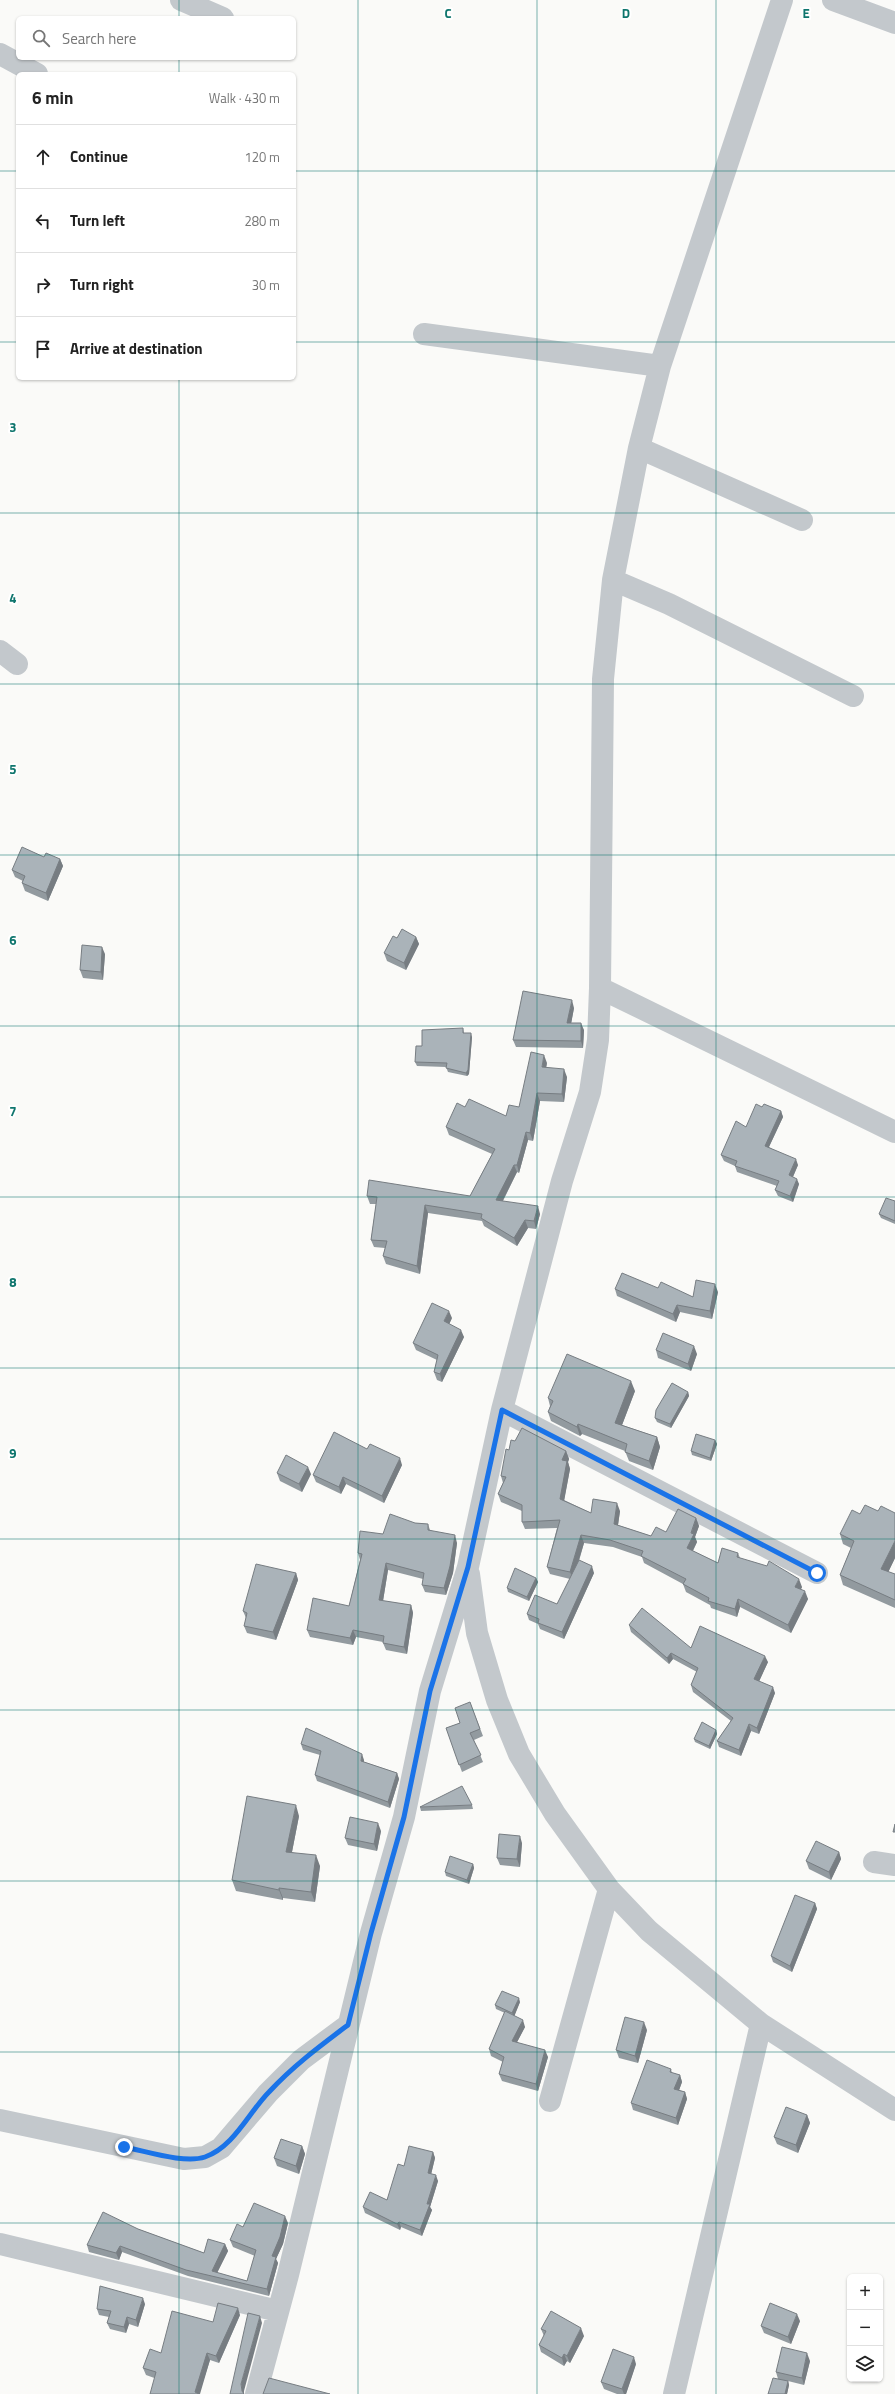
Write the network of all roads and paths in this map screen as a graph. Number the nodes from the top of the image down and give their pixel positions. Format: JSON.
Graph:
{"nodes":[{"id":1,"x":181,"y":0,"type":"edge"},
{"id":2,"x":782,"y":0,"type":"edge"},
{"id":3,"x":833,"y":0,"type":"edge"},
{"id":4,"x":218,"y":16,"type":"edge"},
{"id":5,"x":895,"y":23,"type":"edge"},
{"id":6,"x":0,"y":54,"type":"edge"},
{"id":7,"x":33,"y":72,"type":"edge"},
{"id":8,"x":424,"y":334,"type":"dead end"},
{"id":9,"x":660,"y":366,"type":"junction"},
{"id":10,"x":639,"y":448,"type":"junction"},
{"id":11,"x":802,"y":520,"type":"dead end"},
{"id":12,"x":613,"y":580,"type":"junction"},
{"id":13,"x":853,"y":696,"type":"dead end"},
{"id":14,"x":600,"y":988,"type":"junction"},
{"id":15,"x":895,"y":1132,"type":"edge"},
{"id":16,"x":502,"y":1410,"type":"junction"},
{"id":17,"x":468,"y":1567,"type":"junction"},
{"id":18,"x":817,"y":1573,"type":"dead end"},
{"id":19,"x":874,"y":1862,"type":"dead end"},
{"id":20,"x":895,"y":1865,"type":"edge"},
{"id":21,"x":609,"y":1889,"type":"junction"},
{"id":22,"x":761,"y":2024,"type":"junction"},
{"id":23,"x":348,"y":2025,"type":"junction"},
{"id":24,"x":550,"y":2101,"type":"dead end"},
{"id":25,"x":895,"y":2110,"type":"edge"},
{"id":26,"x":0,"y":2120,"type":"edge"},
{"id":27,"x":0,"y":2244,"type":"edge"},
{"id":28,"x":278,"y":2311,"type":"junction"},
{"id":29,"x":256,"y":2394,"type":"edge"},
{"id":30,"x":674,"y":2394,"type":"edge"}],
"edges":[{"from":1,"to":4,"type":"street"},
{"from":2,"to":9,"type":"street"},
{"from":3,"to":5,"type":"street"},
{"from":6,"to":7,"type":"street"},
{"from":8,"to":9,"type":"street"},
{"from":9,"to":10,"type":"street"},
{"from":10,"to":11,"type":"street"},
{"from":10,"to":12,"type":"street"},
{"from":12,"to":13,"type":"street"},
{"from":12,"to":14,"type":"street"},
{"from":14,"to":15,"type":"street"},
{"from":14,"to":16,"type":"street"},
{"from":16,"to":17,"type":"street"},
{"from":16,"to":18,"type":"street"},
{"from":17,"to":21,"type":"street"},
{"from":17,"to":23,"type":"street"},
{"from":19,"to":20,"type":"street"},
{"from":21,"to":22,"type":"street"},
{"from":21,"to":24,"type":"street"},
{"from":22,"to":25,"type":"street"},
{"from":22,"to":30,"type":"street"},
{"from":23,"to":26,"type":"street"},
{"from":23,"to":28,"type":"street"},
{"from":27,"to":28,"type":"street"},
{"from":28,"to":29,"type":"street"}]}
